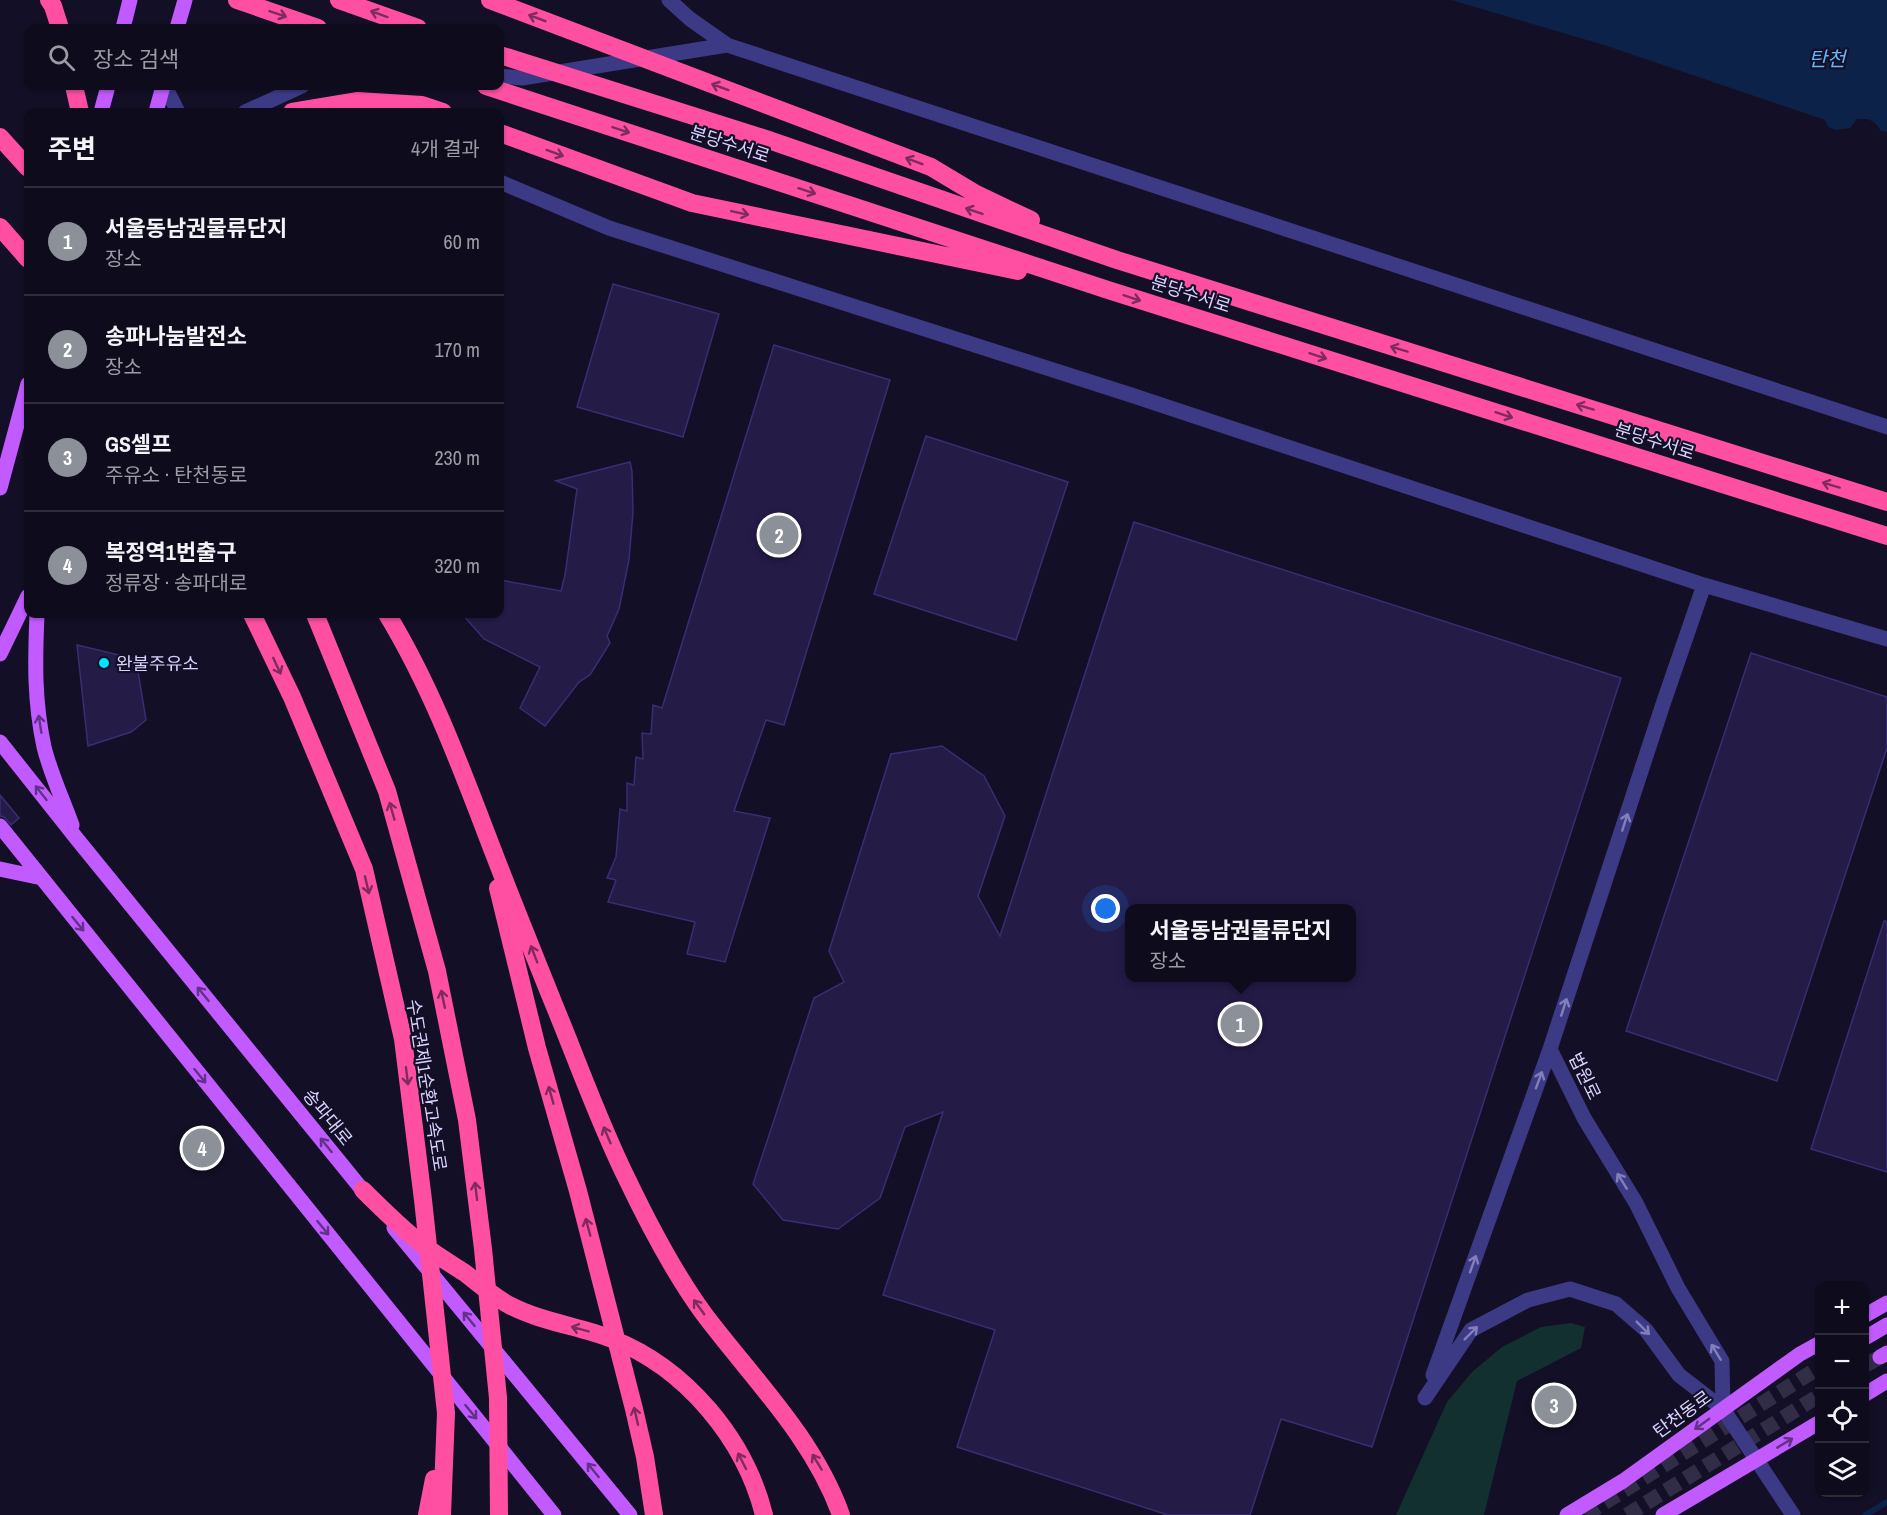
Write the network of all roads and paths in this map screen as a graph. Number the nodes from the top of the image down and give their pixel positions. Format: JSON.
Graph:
{"nodes":[{"id":1,"x":50,"y":0,"type":"edge"},
{"id":2,"x":130,"y":0,"type":"edge"},
{"id":3,"x":185,"y":0,"type":"edge"},
{"id":4,"x":237,"y":0,"type":"edge"},
{"id":5,"x":339,"y":0,"type":"edge"},
{"id":6,"x":490,"y":0,"type":"edge"},
{"id":7,"x":669,"y":0,"type":"edge"},
{"id":8,"x":59,"y":24,"type":"edge"},
{"id":9,"x":124,"y":24,"type":"edge"},
{"id":10,"x":178,"y":24,"type":"edge"},
{"id":11,"x":306,"y":24,"type":"edge"},
{"id":12,"x":407,"y":24,"type":"edge"},
{"id":13,"x":727,"y":45,"type":"junction"},
{"id":14,"x":504,"y":56,"type":"edge"},
{"id":15,"x":504,"y":76,"type":"edge"},
{"id":16,"x":75,"y":90,"type":"edge"},
{"id":17,"x":107,"y":90,"type":"edge"},
{"id":18,"x":163,"y":90,"type":"edge"},
{"id":19,"x":166,"y":90,"type":"edge"},
{"id":20,"x":293,"y":90,"type":"edge"},
{"id":21,"x":498,"y":90,"type":"edge"},
{"id":22,"x":79,"y":108,"type":"edge"},
{"id":23,"x":102,"y":108,"type":"edge"},
{"id":24,"x":157,"y":108,"type":"edge"},
{"id":25,"x":176,"y":108,"type":"edge"},
{"id":26,"x":253,"y":108,"type":"edge"},
{"id":27,"x":316,"y":108,"type":"edge"},
{"id":28,"x":431,"y":108,"type":"edge"},
{"id":29,"x":504,"y":134,"type":"edge"},
{"id":30,"x":0,"y":137,"type":"edge"},
{"id":31,"x":24,"y":164,"type":"edge"},
{"id":32,"x":504,"y":184,"type":"edge"},
{"id":33,"x":0,"y":227,"type":"edge"},
{"id":34,"x":24,"y":254,"type":"edge"},
{"id":35,"x":1117,"y":260,"type":"junction"},
{"id":36,"x":1108,"y":290,"type":"junction"},
{"id":37,"x":24,"y":400,"type":"edge"},
{"id":38,"x":1887,"y":427,"type":"edge"},
{"id":39,"x":16,"y":431,"type":"junction"},
{"id":40,"x":0,"y":446,"type":"edge"},
{"id":41,"x":0,"y":488,"type":"edge"},
{"id":42,"x":1887,"y":502,"type":"edge"},
{"id":43,"x":1887,"y":536,"type":"edge"},
{"id":44,"x":1704,"y":585,"type":"junction"},
{"id":45,"x":24,"y":604,"type":"edge"},
{"id":46,"x":37,"y":618,"type":"edge"},
{"id":47,"x":254,"y":618,"type":"edge"},
{"id":48,"x":317,"y":618,"type":"edge"},
{"id":49,"x":389,"y":618,"type":"edge"},
{"id":50,"x":1887,"y":639,"type":"edge"},
{"id":51,"x":0,"y":654,"type":"edge"},
{"id":52,"x":0,"y":742,"type":"edge"},
{"id":53,"x":479,"y":814,"type":"junction"},
{"id":54,"x":0,"y":826,"type":"edge"},
{"id":55,"x":77,"y":839,"type":"junction"},
{"id":56,"x":0,"y":869,"type":"edge"},
{"id":57,"x":42,"y":878,"type":"junction"},
{"id":58,"x":1550,"y":1049,"type":"junction"},
{"id":59,"x":363,"y":1190,"type":"junction"},
{"id":60,"x":1887,"y":1303,"type":"edge"},
{"id":61,"x":1869,"y":1313,"type":"edge"},
{"id":62,"x":1887,"y":1325,"type":"edge"},
{"id":63,"x":1869,"y":1336,"type":"edge"},
{"id":64,"x":1815,"y":1346,"type":"edge"},
{"id":65,"x":1723,"y":1409,"type":"junction"},
{"id":66,"x":446,"y":1413,"type":"junction"},
{"id":67,"x":1815,"y":1425,"type":"edge"},
{"id":68,"x":1757,"y":1460,"type":"junction"},
{"id":69,"x":1791,"y":1512,"type":"edge"},
{"id":70,"x":427,"y":1515,"type":"edge"},
{"id":71,"x":442,"y":1515,"type":"edge"},
{"id":72,"x":499,"y":1515,"type":"edge"},
{"id":73,"x":554,"y":1515,"type":"edge"},
{"id":74,"x":630,"y":1515,"type":"edge"},
{"id":75,"x":654,"y":1515,"type":"edge"},
{"id":76,"x":764,"y":1515,"type":"edge"},
{"id":77,"x":841,"y":1515,"type":"edge"},
{"id":78,"x":1567,"y":1515,"type":"edge"},
{"id":79,"x":1663,"y":1515,"type":"edge"}],
"edges":[{"from":1,"to":8,"type":"highway"},
{"from":2,"to":9,"type":"main road"},
{"from":3,"to":10,"type":"main road"},
{"from":4,"to":11,"type":"highway","one_way":true},
{"from":12,"to":5,"type":"highway","one_way":true},
{"from":35,"to":6,"type":"highway","one_way":true},
{"from":7,"to":13,"type":"street"},
{"from":13,"to":15,"type":"street"},
{"from":13,"to":38,"type":"street"},
{"from":35,"to":14,"type":"highway","name":"분당수서로","one_way":true},
{"from":16,"to":22,"type":"highway"},
{"from":17,"to":23,"type":"main road"},
{"from":18,"to":24,"type":"main road"},
{"from":19,"to":25,"type":"street"},
{"from":20,"to":26,"type":"street"},
{"from":21,"to":36,"type":"highway","name":"분당수서로","one_way":true},
{"from":27,"to":28,"type":"highway"},
{"from":29,"to":36,"type":"highway","one_way":true},
{"from":30,"to":31,"type":"highway"},
{"from":32,"to":44,"type":"street"},
{"from":33,"to":34,"type":"highway"},
{"from":42,"to":35,"type":"highway","name":"분당수서로","one_way":true},
{"from":36,"to":43,"type":"highway","name":"분당수서로","one_way":true},
{"from":37,"to":39,"type":"main road"},
{"from":39,"to":40,"type":"main road"},
{"from":39,"to":41,"type":"main road"},
{"from":44,"to":50,"type":"street"},
{"from":58,"to":44,"type":"street","name":"법원로","one_way":true},
{"from":45,"to":51,"type":"main road"},
{"from":55,"to":46,"type":"main road","one_way":true},
{"from":47,"to":66,"type":"highway","name":"수도권제1순환고속도로","one_way":true},
{"from":72,"to":48,"type":"highway","name":"수도권제1순환고속도로","one_way":true},
{"from":49,"to":53,"type":"highway"},
{"from":55,"to":52,"type":"main road","name":"송파대로","one_way":true},
{"from":75,"to":53,"type":"highway","one_way":true},
{"from":77,"to":53,"type":"highway","one_way":true},
{"from":54,"to":57,"type":"main road"},
{"from":59,"to":55,"type":"main road","name":"송파대로","one_way":true},
{"from":56,"to":57,"type":"main road"},
{"from":57,"to":73,"type":"main road","one_way":true},
{"from":65,"to":58,"type":"street","name":"법원로","one_way":true},
{"from":58,"to":65,"type":"street"},
{"from":74,"to":59,"type":"main road","name":"송파대로","one_way":true},
{"from":76,"to":59,"type":"highway","one_way":true},
{"from":60,"to":61,"type":"main road"},
{"from":62,"to":63,"type":"main road"},
{"from":64,"to":65,"type":"main road","name":"탄천동로"},
{"from":65,"to":68,"type":"street"},
{"from":65,"to":78,"type":"main road","name":"탄천동로","one_way":true},
{"from":66,"to":70,"type":"highway"},
{"from":66,"to":71,"type":"highway","name":"수도권제1순환고속도로"},
{"from":68,"to":67,"type":"main road","one_way":true},
{"from":68,"to":69,"type":"street"},
{"from":68,"to":79,"type":"main road"}]}
